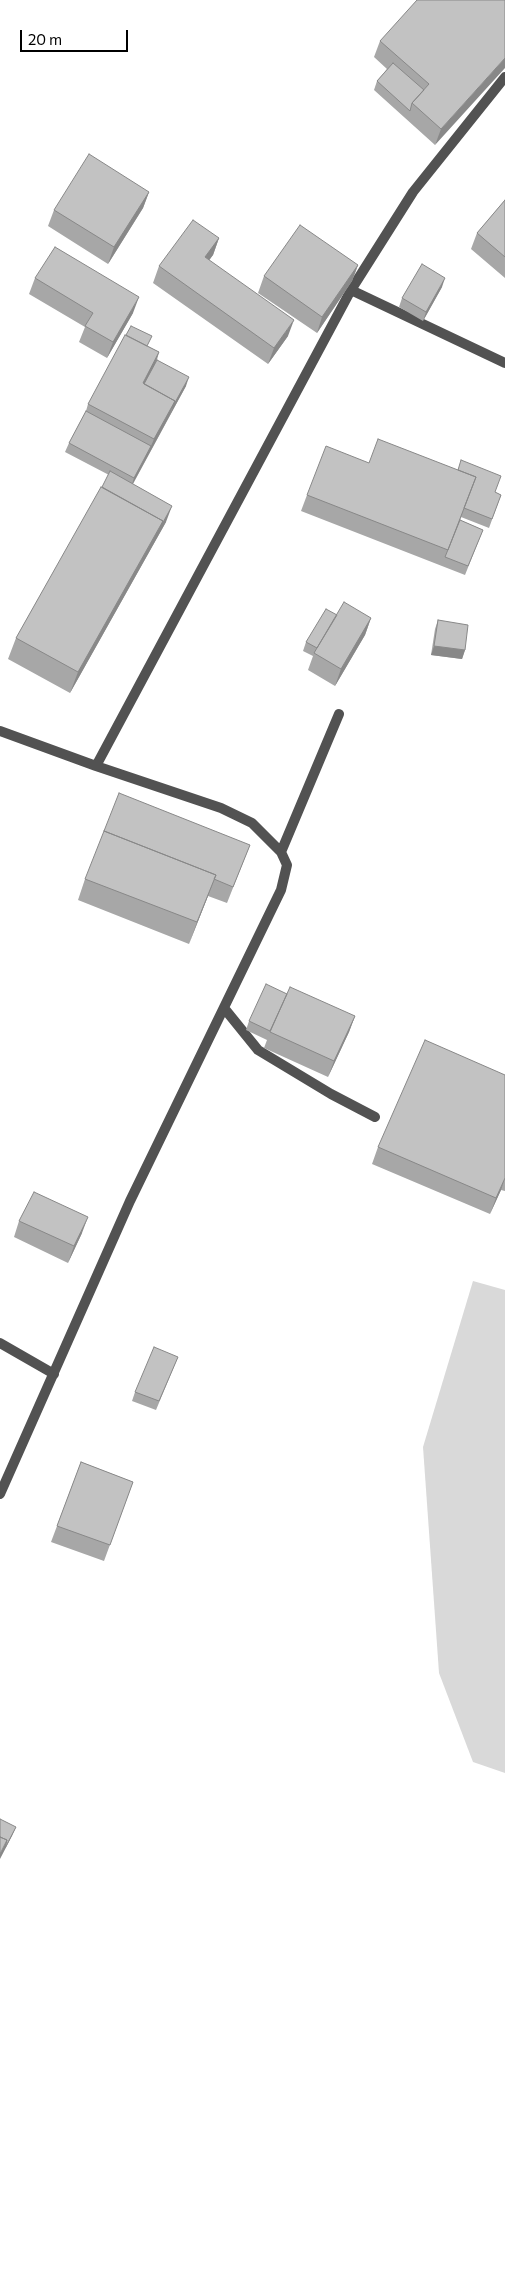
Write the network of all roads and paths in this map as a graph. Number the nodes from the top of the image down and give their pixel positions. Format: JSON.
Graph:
{"nodes":[{"id":1,"x":505,"y":77,"type":"edge"},
{"id":2,"x":351,"y":290,"type":"junction"},
{"id":3,"x":505,"y":363,"type":"edge"},
{"id":4,"x":339,"y":714,"type":"dead end"},
{"id":5,"x":0,"y":731,"type":"edge"},
{"id":6,"x":96,"y":766,"type":"junction"},
{"id":7,"x":281,"y":852,"type":"junction"},
{"id":8,"x":224,"y":1008,"type":"junction"},
{"id":9,"x":375,"y":1117,"type":"dead end"},
{"id":10,"x":0,"y":1343,"type":"edge"},
{"id":11,"x":54,"y":1374,"type":"junction"},
{"id":12,"x":0,"y":1494,"type":"edge"}],
"edges":[{"from":1,"to":2,"type":"street"},
{"from":2,"to":3,"type":"street"},
{"from":2,"to":6,"type":"street"},
{"from":4,"to":7,"type":"street"},
{"from":5,"to":6,"type":"street"},
{"from":6,"to":7,"type":"street"},
{"from":7,"to":8,"type":"street"},
{"from":8,"to":9,"type":"street"},
{"from":8,"to":11,"type":"street"},
{"from":10,"to":11,"type":"street"},
{"from":11,"to":12,"type":"street"}]}
